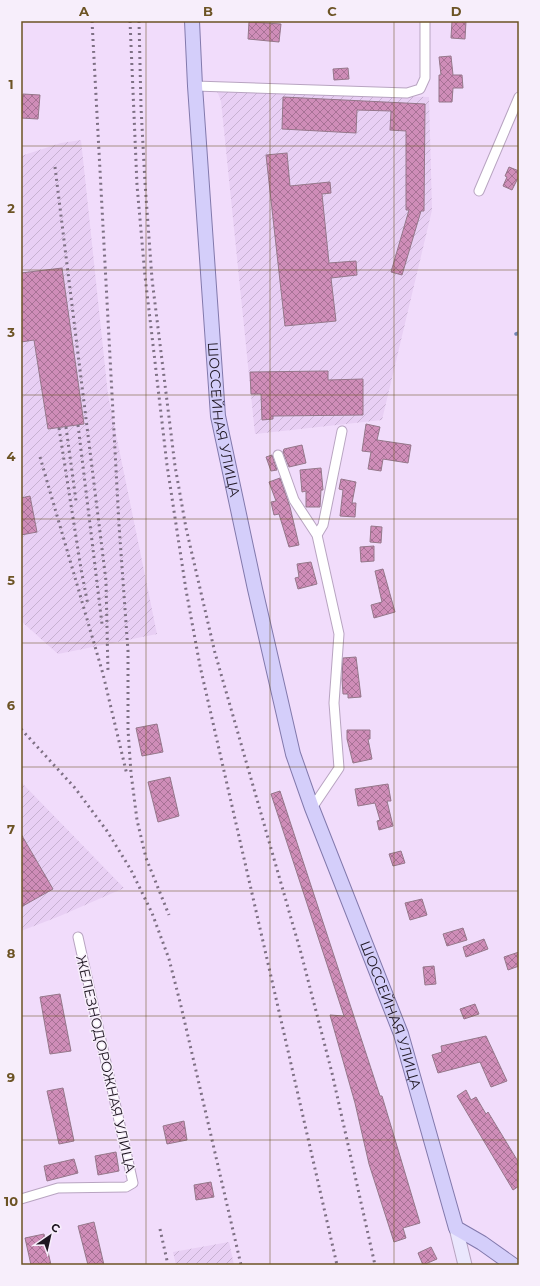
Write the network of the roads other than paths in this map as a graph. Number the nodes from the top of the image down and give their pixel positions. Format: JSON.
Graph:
{"nodes":[{"id":1,"x":192,"y":21,"type":"edge"},
{"id":2,"x":425,"y":21,"type":"edge"},
{"id":3,"x":195,"y":86,"type":"junction"},
{"id":4,"x":519,"y":97,"type":"edge"},
{"id":5,"x":479,"y":191,"type":"dead end"},
{"id":6,"x":342,"y":431,"type":"dead end"},
{"id":7,"x":278,"y":455,"type":"dead end"},
{"id":8,"x":318,"y":535,"type":"junction"},
{"id":9,"x":312,"y":808,"type":"junction"},
{"id":10,"x":78,"y":937,"type":"dead end"},
{"id":11,"x":21,"y":1199,"type":"edge"},
{"id":12,"x":456,"y":1228,"type":"junction"},
{"id":13,"x":465,"y":1265,"type":"edge"},
{"id":14,"x":513,"y":1265,"type":"edge"}],
"edges":[{"from":1,"to":3,"type":"main road","name":"ШОССЕЙНАЯ УЛИЦА"},
{"from":2,"to":3,"type":"street"},
{"from":3,"to":9,"type":"main road","name":"ШОССЕЙНАЯ УЛИЦА"},
{"from":4,"to":5,"type":"street"},
{"from":6,"to":8,"type":"street"},
{"from":7,"to":8,"type":"street"},
{"from":8,"to":9,"type":"street"},
{"from":9,"to":12,"type":"main road","name":"ШОССЕЙНАЯ УЛИЦА"},
{"from":10,"to":11,"type":"street","name":"ЖЕЛЕЗНОДОРОЖНАЯ УЛИЦА"},
{"from":12,"to":13,"type":"street"},
{"from":12,"to":14,"type":"main road"}]}
